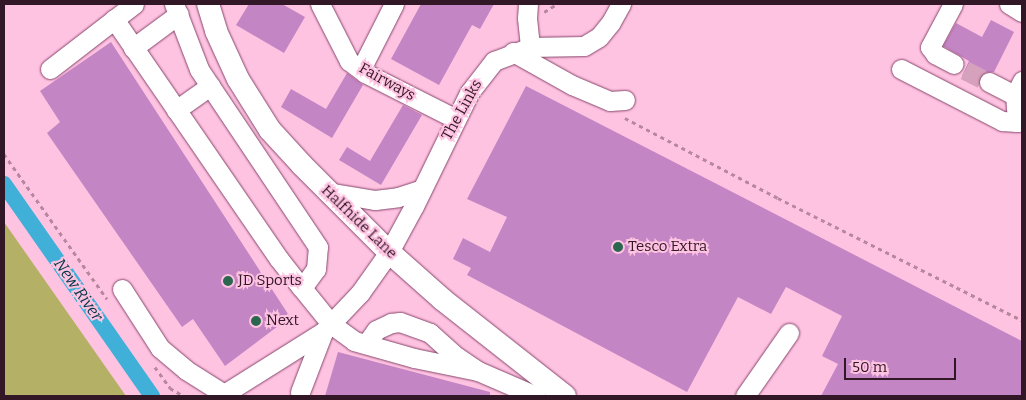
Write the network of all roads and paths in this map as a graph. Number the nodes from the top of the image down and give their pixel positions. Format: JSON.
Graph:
{"nodes":[{"id":1,"x":134,"y":4,"type":"edge"},
{"id":2,"x":208,"y":4,"type":"edge"},
{"id":3,"x":320,"y":4,"type":"edge"},
{"id":4,"x":394,"y":4,"type":"edge"},
{"id":5,"x":528,"y":4,"type":"edge"},
{"id":6,"x":621,"y":4,"type":"edge"},
{"id":7,"x":953,"y":4,"type":"edge"},
{"id":8,"x":1009,"y":4,"type":"edge"},
{"id":9,"x":176,"y":9,"type":"edge"},
{"id":10,"x":1022,"y":12,"type":"edge"},
{"id":11,"x":114,"y":19,"type":"junction"},
{"id":12,"x":133,"y":48,"type":"junction"},
{"id":13,"x":521,"y":50,"type":"junction"},
{"id":14,"x":50,"y":69,"type":"dead end"},
{"id":15,"x":360,"y":69,"type":"junction"},
{"id":16,"x":902,"y":69,"type":"dead end"},
{"id":17,"x":989,"y":82,"type":"tunnel mouth"},
{"id":18,"x":930,"y":84,"type":"junction"},
{"id":19,"x":210,"y":86,"type":"junction"},
{"id":20,"x":1018,"y":88,"type":"edge"},
{"id":21,"x":623,"y":108,"type":"joint"},
{"id":22,"x":176,"y":110,"type":"junction"},
{"id":23,"x":456,"y":119,"type":"junction"},
{"id":24,"x":1019,"y":121,"type":"edge"},
{"id":25,"x":4,"y":154,"type":"edge"},
{"id":26,"x":422,"y":189,"type":"junction"},
{"id":27,"x":328,"y":192,"type":"junction"},
{"id":28,"x":388,"y":252,"type":"junction"},
{"id":29,"x":302,"y":288,"type":"junction"},
{"id":30,"x":115,"y":296,"type":"joint"},
{"id":31,"x":1022,"y":320,"type":"edge"},
{"id":32,"x":327,"y":328,"type":"junction"},
{"id":33,"x":789,"y":333,"type":"dead end"},
{"id":34,"x":366,"y":344,"type":"junction"},
{"id":35,"x":154,"y":364,"type":"dead end"},
{"id":36,"x":478,"y":371,"type":"junction"},
{"id":37,"x":300,"y":392,"type":"dead end"},
{"id":38,"x":229,"y":395,"type":"edge"},
{"id":39,"x":184,"y":396,"type":"edge"},
{"id":40,"x":536,"y":396,"type":"edge"},
{"id":41,"x":565,"y":396,"type":"edge"},
{"id":42,"x":745,"y":396,"type":"edge"}],
"edges":[{"from":1,"to":11,"type":"street"},
{"from":2,"to":27,"type":"main road","name":"Halfhide Lane"},
{"from":3,"to":15,"type":"street","name":"Fairways"},
{"from":4,"to":15,"type":"street"},
{"from":5,"to":13,"type":"street"},
{"from":6,"to":13,"type":"street","name":"The Links"},
{"from":7,"to":18,"type":"street"},
{"from":8,"to":10,"type":"street"},
{"from":9,"to":12,"type":"street"},
{"from":9,"to":19,"type":"street"},
{"from":11,"to":12,"type":"street"},
{"from":11,"to":14,"type":"street"},
{"from":12,"to":22,"type":"street"},
{"from":13,"to":21,"type":"street"},
{"from":13,"to":23,"type":"street","name":"The Links"},
{"from":15,"to":23,"type":"street","name":"Fairways"},
{"from":16,"to":18,"type":"street"},
{"from":17,"to":20,"type":"street"},
{"from":18,"to":24,"type":"street"},
{"from":19,"to":22,"type":"street"},
{"from":19,"to":29,"type":"street"},
{"from":20,"to":24,"type":"street"},
{"from":21,"to":31,"type":"path"},
{"from":22,"to":29,"type":"street"},
{"from":23,"to":26,"type":"street","name":"The Links"},
{"from":25,"to":30,"type":"path"},
{"from":26,"to":27,"type":"street"},
{"from":26,"to":28,"type":"street","name":"The Links"},
{"from":27,"to":28,"type":"main road","name":"Halfhide Lane"},
{"from":28,"to":32,"type":"street","name":"The Links"},
{"from":28,"to":41,"type":"main road","name":"Halfhide Lane"},
{"from":29,"to":32,"type":"street"},
{"from":30,"to":38,"type":"street"},
{"from":32,"to":34,"type":"street"},
{"from":32,"to":37,"type":"street"},
{"from":32,"to":38,"type":"street"},
{"from":33,"to":42,"type":"street"},
{"from":34,"to":36,"type":"street"},
{"from":34,"to":36,"type":"street"},
{"from":35,"to":39,"type":"path"},
{"from":36,"to":40,"type":"street"}]}
